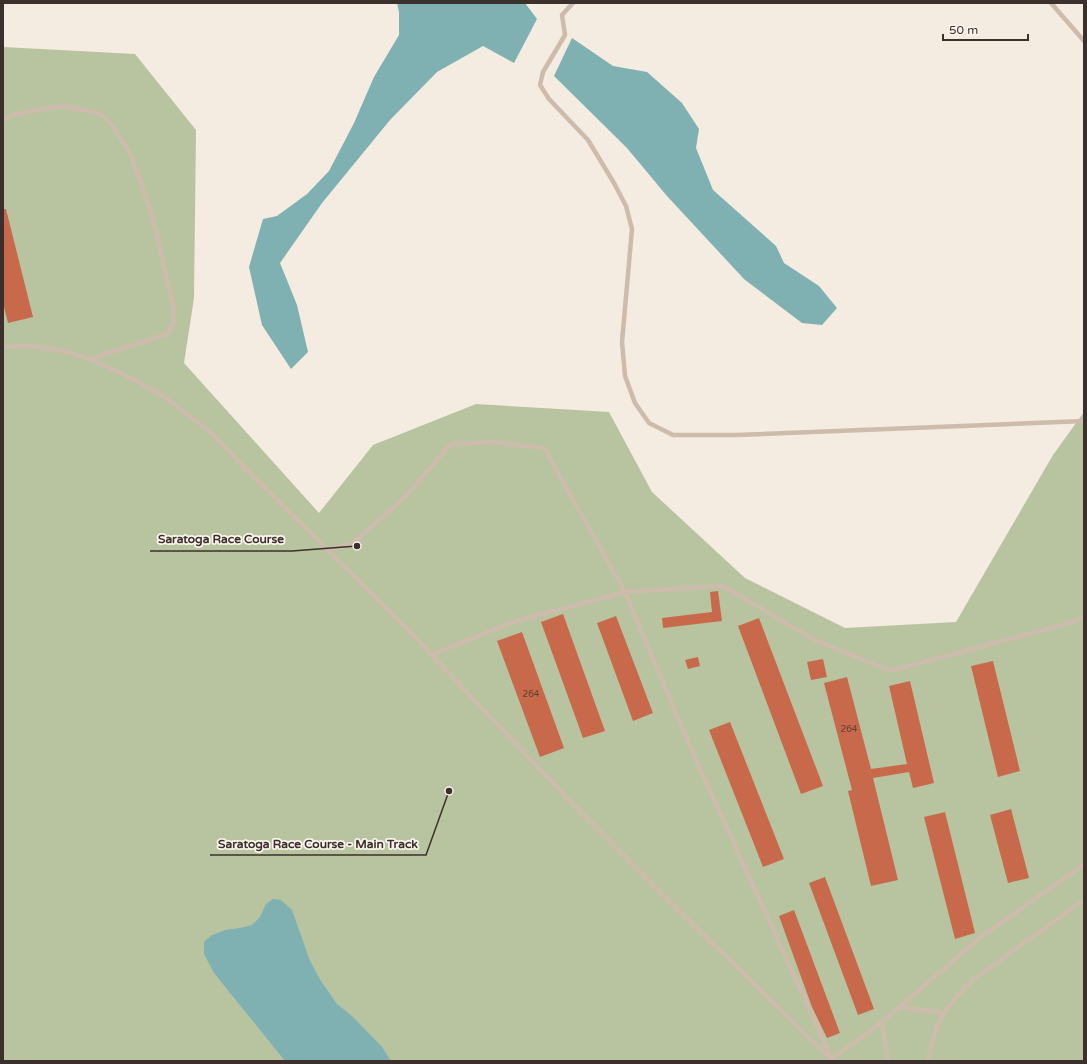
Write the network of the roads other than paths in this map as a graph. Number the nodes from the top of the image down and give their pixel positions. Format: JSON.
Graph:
{"nodes":[{"id":1,"x":573,"y":3,"type":"edge"},
{"id":2,"x":1051,"y":3,"type":"edge"},
{"id":3,"x":1084,"y":41,"type":"edge"},
{"id":4,"x":3,"y":119,"type":"edge"},
{"id":5,"x":3,"y":347,"type":"edge"},
{"id":6,"x":90,"y":359,"type":"junction"},
{"id":7,"x":1084,"y":420,"type":"edge"},
{"id":8,"x":327,"y":550,"type":"junction"},
{"id":9,"x":625,"y":592,"type":"junction"},
{"id":10,"x":1084,"y":618,"type":"edge"},
{"id":11,"x":431,"y":655,"type":"junction"},
{"id":12,"x":1084,"y":865,"type":"edge"},
{"id":13,"x":1084,"y":900,"type":"edge"},
{"id":14,"x":900,"y":1007,"type":"junction"},
{"id":15,"x":944,"y":1013,"type":"junction"},
{"id":16,"x":882,"y":1022,"type":"junction"},
{"id":17,"x":832,"y":1060,"type":"edge"},
{"id":18,"x":888,"y":1061,"type":"edge"},
{"id":19,"x":928,"y":1061,"type":"edge"}],
"edges":[{"from":1,"to":7,"type":"lane"},
{"from":2,"to":3,"type":"lane"},
{"from":4,"to":6,"type":"lane"},
{"from":5,"to":6,"type":"lane"},
{"from":6,"to":8,"type":"lane"},
{"from":8,"to":9,"type":"lane"},
{"from":8,"to":11,"type":"lane"},
{"from":9,"to":10,"type":"lane"},
{"from":9,"to":11,"type":"lane"},
{"from":9,"to":17,"type":"lane"},
{"from":11,"to":17,"type":"lane"},
{"from":12,"to":14,"type":"lane"},
{"from":13,"to":15,"type":"lane"},
{"from":14,"to":15,"type":"lane"},
{"from":14,"to":16,"type":"lane"},
{"from":15,"to":19,"type":"lane"},
{"from":16,"to":17,"type":"lane"},
{"from":16,"to":18,"type":"lane"}]}
